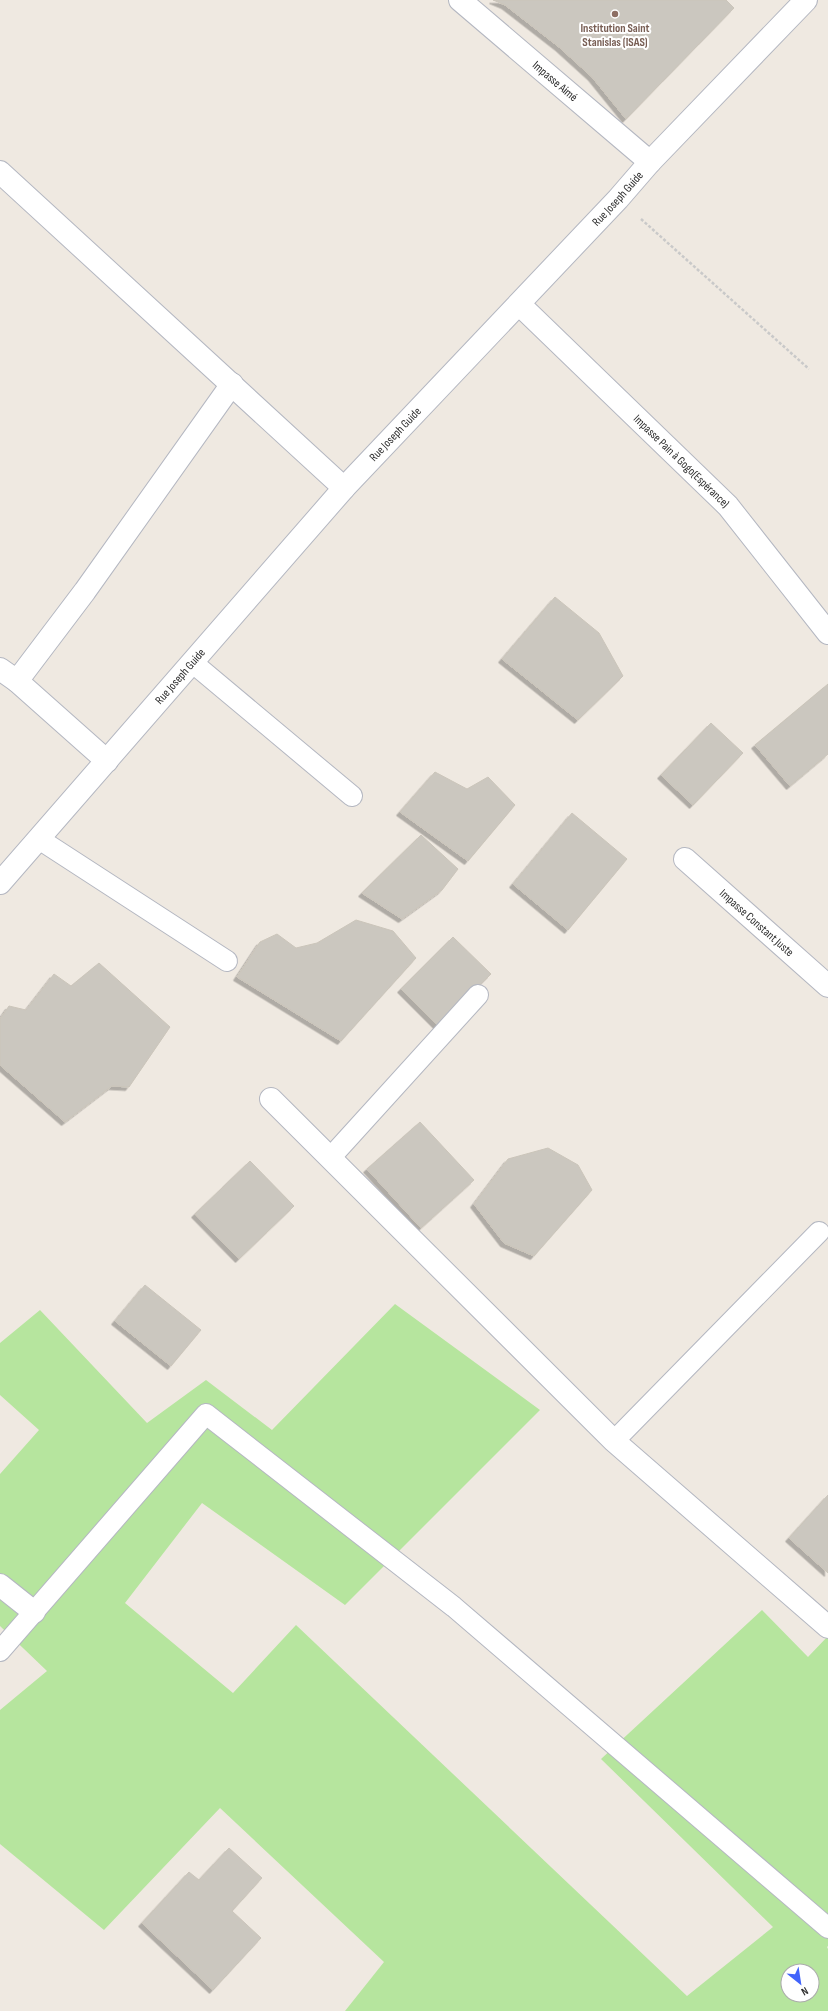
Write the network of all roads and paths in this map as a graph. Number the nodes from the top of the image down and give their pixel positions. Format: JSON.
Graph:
{"nodes":[{"id":1,"x":460,"y":0,"type":"edge"},
{"id":2,"x":806,"y":0,"type":"edge"},
{"id":3,"x":650,"y":162,"type":"junction"},
{"id":4,"x":0,"y":172,"type":"edge"},
{"id":5,"x":618,"y":199,"type":"junction"},
{"id":6,"x":519,"y":304,"type":"junction"},
{"id":7,"x":809,"y":369,"type":"dead end"},
{"id":8,"x":232,"y":384,"type":"junction"},
{"id":9,"x":344,"y":488,"type":"junction"},
{"id":10,"x":828,"y":633,"type":"edge"},
{"id":11,"x":193,"y":663,"type":"junction"},
{"id":12,"x":9,"y":675,"type":"edge"},
{"id":13,"x":107,"y":761,"type":"junction"},
{"id":14,"x":352,"y":796,"type":"dead end"},
{"id":15,"x":39,"y":839,"type":"junction"},
{"id":16,"x":685,"y":859,"type":"dead end"},
{"id":17,"x":0,"y":883,"type":"edge"},
{"id":18,"x":227,"y":961,"type":"dead end"},
{"id":19,"x":828,"y":986,"type":"edge"},
{"id":20,"x":478,"y":995,"type":"dead end"},
{"id":21,"x":271,"y":1099,"type":"dead end"},
{"id":22,"x":331,"y":1157,"type":"junction"},
{"id":23,"x":819,"y":1232,"type":"dead end"},
{"id":24,"x":614,"y":1441,"type":"junction"},
{"id":25,"x":0,"y":1585,"type":"edge"},
{"id":26,"x":34,"y":1612,"type":"junction"},
{"id":27,"x":828,"y":1627,"type":"edge"},
{"id":28,"x":0,"y":1651,"type":"edge"},
{"id":29,"x":828,"y":1928,"type":"edge"}],
"edges":[{"from":1,"to":3,"type":"street","name":"Impasse Aimé"},
{"from":2,"to":3,"type":"street","name":"Rue Joseph Guide"},
{"from":3,"to":5,"type":"street","name":"Rue Joseph Guide"},
{"from":4,"to":8,"type":"street"},
{"from":5,"to":6,"type":"street","name":"Rue Joseph Guide"},
{"from":5,"to":7,"type":"path"},
{"from":6,"to":9,"type":"street","name":"Rue Joseph Guide"},
{"from":6,"to":10,"type":"street","name":"Impasse Pain à Gogo(Espérance)"},
{"from":8,"to":9,"type":"street"},
{"from":8,"to":12,"type":"street"},
{"from":9,"to":11,"type":"street","name":"Rue Joseph Guide"},
{"from":11,"to":13,"type":"street","name":"Rue Joseph Guide"},
{"from":11,"to":14,"type":"lane"},
{"from":12,"to":13,"type":"street"},
{"from":13,"to":15,"type":"street","name":"Rue Joseph Guide"},
{"from":15,"to":17,"type":"street","name":"Rue Joseph Guide"},
{"from":15,"to":18,"type":"lane"},
{"from":16,"to":19,"type":"street","name":"Impasse Constant Juste"},
{"from":20,"to":22,"type":"lane"},
{"from":21,"to":22,"type":"street"},
{"from":22,"to":24,"type":"street"},
{"from":23,"to":24,"type":"lane"},
{"from":24,"to":27,"type":"street"},
{"from":25,"to":26,"type":"street"},
{"from":26,"to":28,"type":"lane"},
{"from":26,"to":29,"type":"lane"}]}
